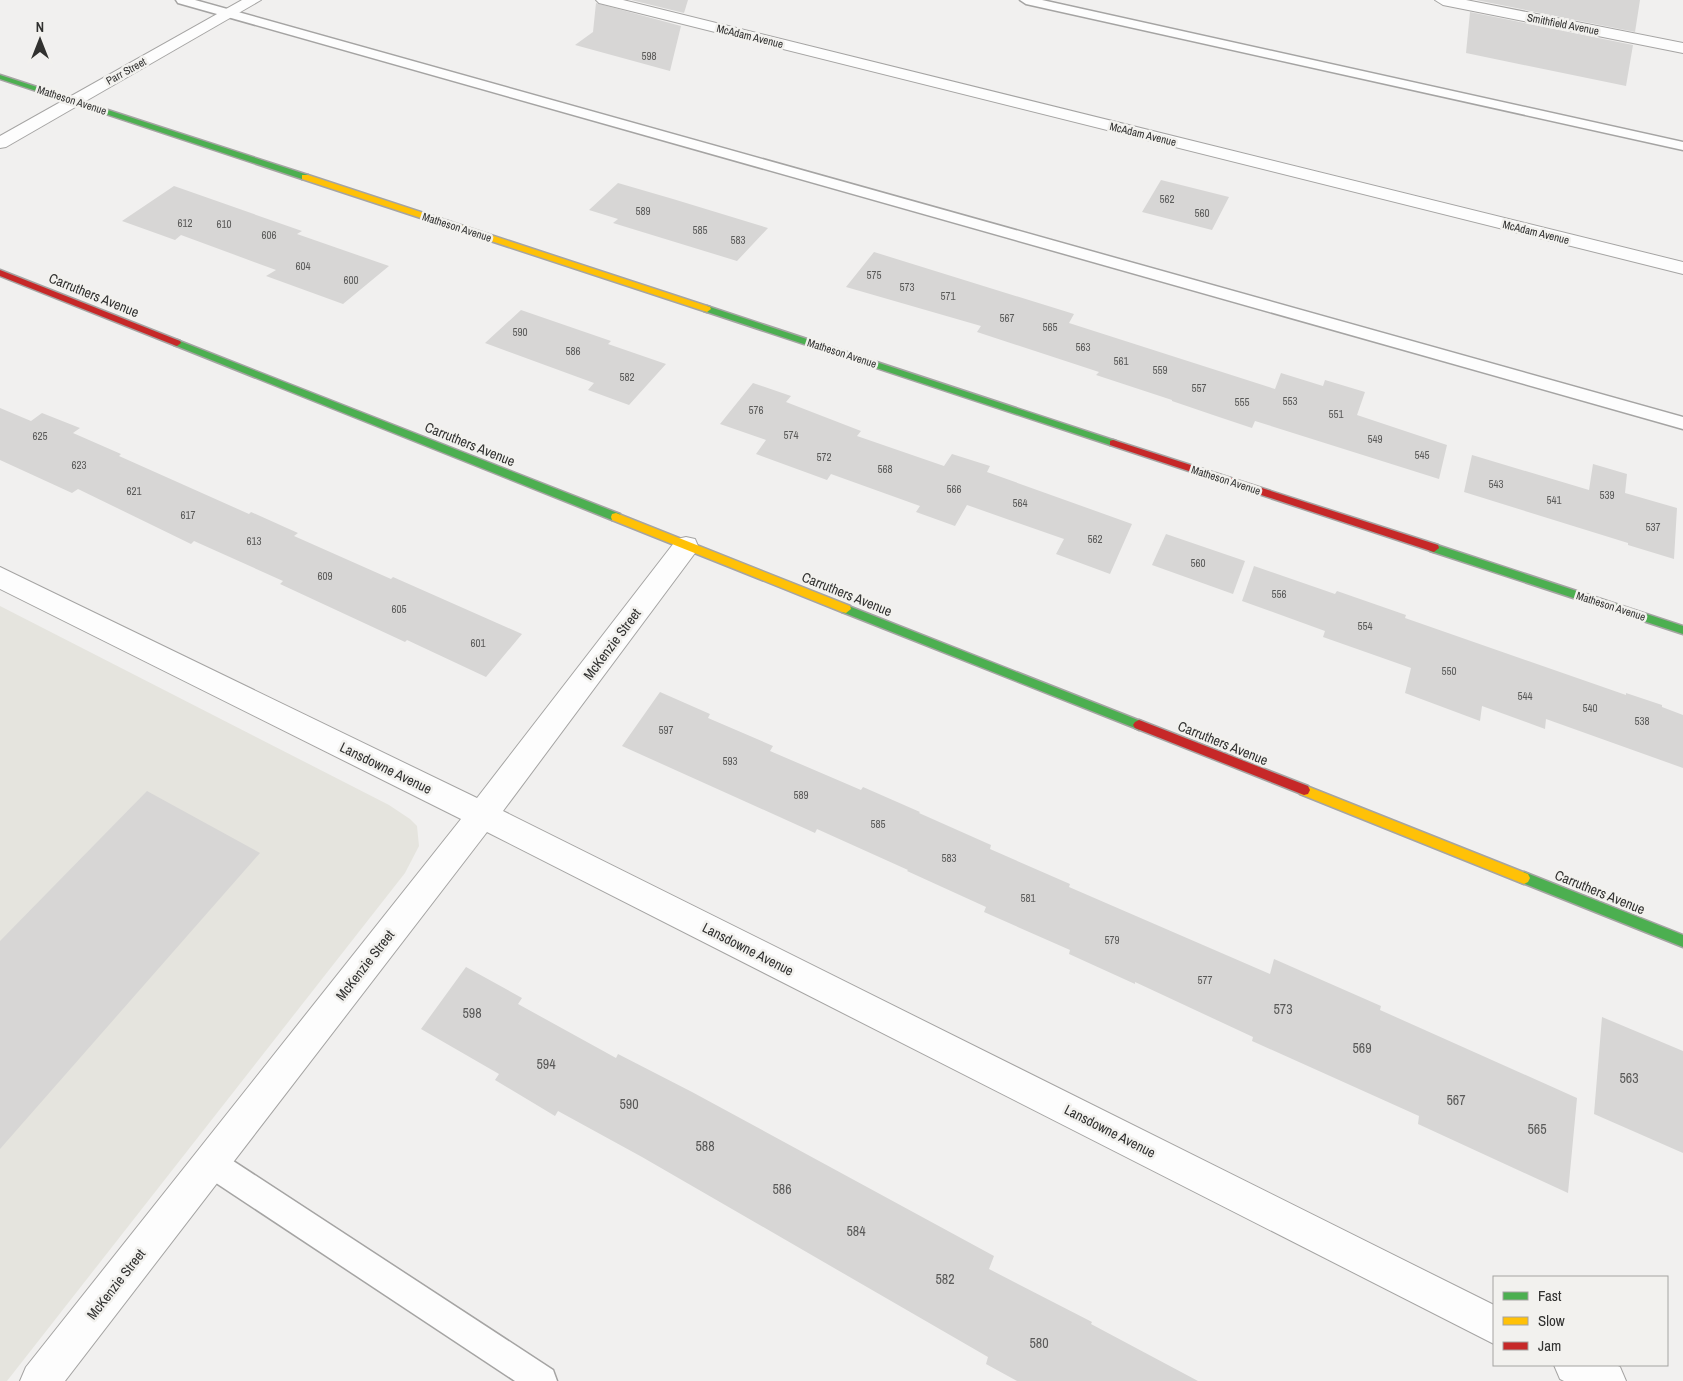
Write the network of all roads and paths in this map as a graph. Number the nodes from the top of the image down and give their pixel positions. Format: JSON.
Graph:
{"nodes":[{"id":1,"x":182,"y":0,"type":"edge"},
{"id":2,"x":253,"y":0,"type":"edge"},
{"id":3,"x":604,"y":0,"type":"edge"},
{"id":4,"x":1026,"y":0,"type":"edge"},
{"id":5,"x":1443,"y":0,"type":"edge"},
{"id":6,"x":230,"y":13,"type":"junction"},
{"id":7,"x":1683,"y":48,"type":"edge"},
{"id":8,"x":0,"y":77,"type":"edge"},
{"id":9,"x":74,"y":101,"type":"junction"},
{"id":10,"x":0,"y":143,"type":"edge"},
{"id":11,"x":1683,"y":146,"type":"edge"},
{"id":12,"x":1683,"y":268,"type":"edge"},
{"id":13,"x":0,"y":273,"type":"edge"},
{"id":14,"x":1683,"y":423,"type":"edge"},
{"id":15,"x":686,"y":546,"type":"junction"},
{"id":16,"x":0,"y":577,"type":"edge"},
{"id":17,"x":1683,"y":630,"type":"edge"},
{"id":18,"x":482,"y":815,"type":"junction"},
{"id":19,"x":1683,"y":940,"type":"edge"},
{"id":20,"x":211,"y":1163,"type":"junction"},
{"id":21,"x":1493,"y":1324,"type":"edge"},
{"id":22,"x":1576,"y":1366,"type":"edge"},
{"id":23,"x":40,"y":1381,"type":"edge"},
{"id":24,"x":542,"y":1381,"type":"edge"},
{"id":25,"x":1606,"y":1381,"type":"edge"}],
"edges":[{"from":1,"to":6,"type":"lane"},
{"from":2,"to":6,"type":"street","name":"Parr Street"},
{"from":3,"to":12,"type":"street","name":"McAdam Avenue"},
{"from":4,"to":11,"type":"lane"},
{"from":5,"to":7,"type":"street","name":"Smithfield Avenue"},
{"from":6,"to":9,"type":"street","name":"Parr Street"},
{"from":6,"to":14,"type":"lane"},
{"from":8,"to":9,"type":"street","name":"Matheson Avenue"},
{"from":9,"to":10,"type":"street","name":"Parr Street"},
{"from":9,"to":17,"type":"street","name":"Matheson Avenue"},
{"from":13,"to":15,"type":"street","name":"Carruthers Avenue"},
{"from":15,"to":18,"type":"street","name":"McKenzie Street"},
{"from":15,"to":19,"type":"street","name":"Carruthers Avenue"},
{"from":16,"to":18,"type":"street","name":"Lansdowne Avenue"},
{"from":18,"to":20,"type":"street","name":"McKenzie Street"},
{"from":18,"to":21,"type":"street","name":"Lansdowne Avenue"},
{"from":20,"to":23,"type":"street","name":"McKenzie Street"},
{"from":20,"to":24,"type":"lane"},
{"from":22,"to":25,"type":"street"}]}
